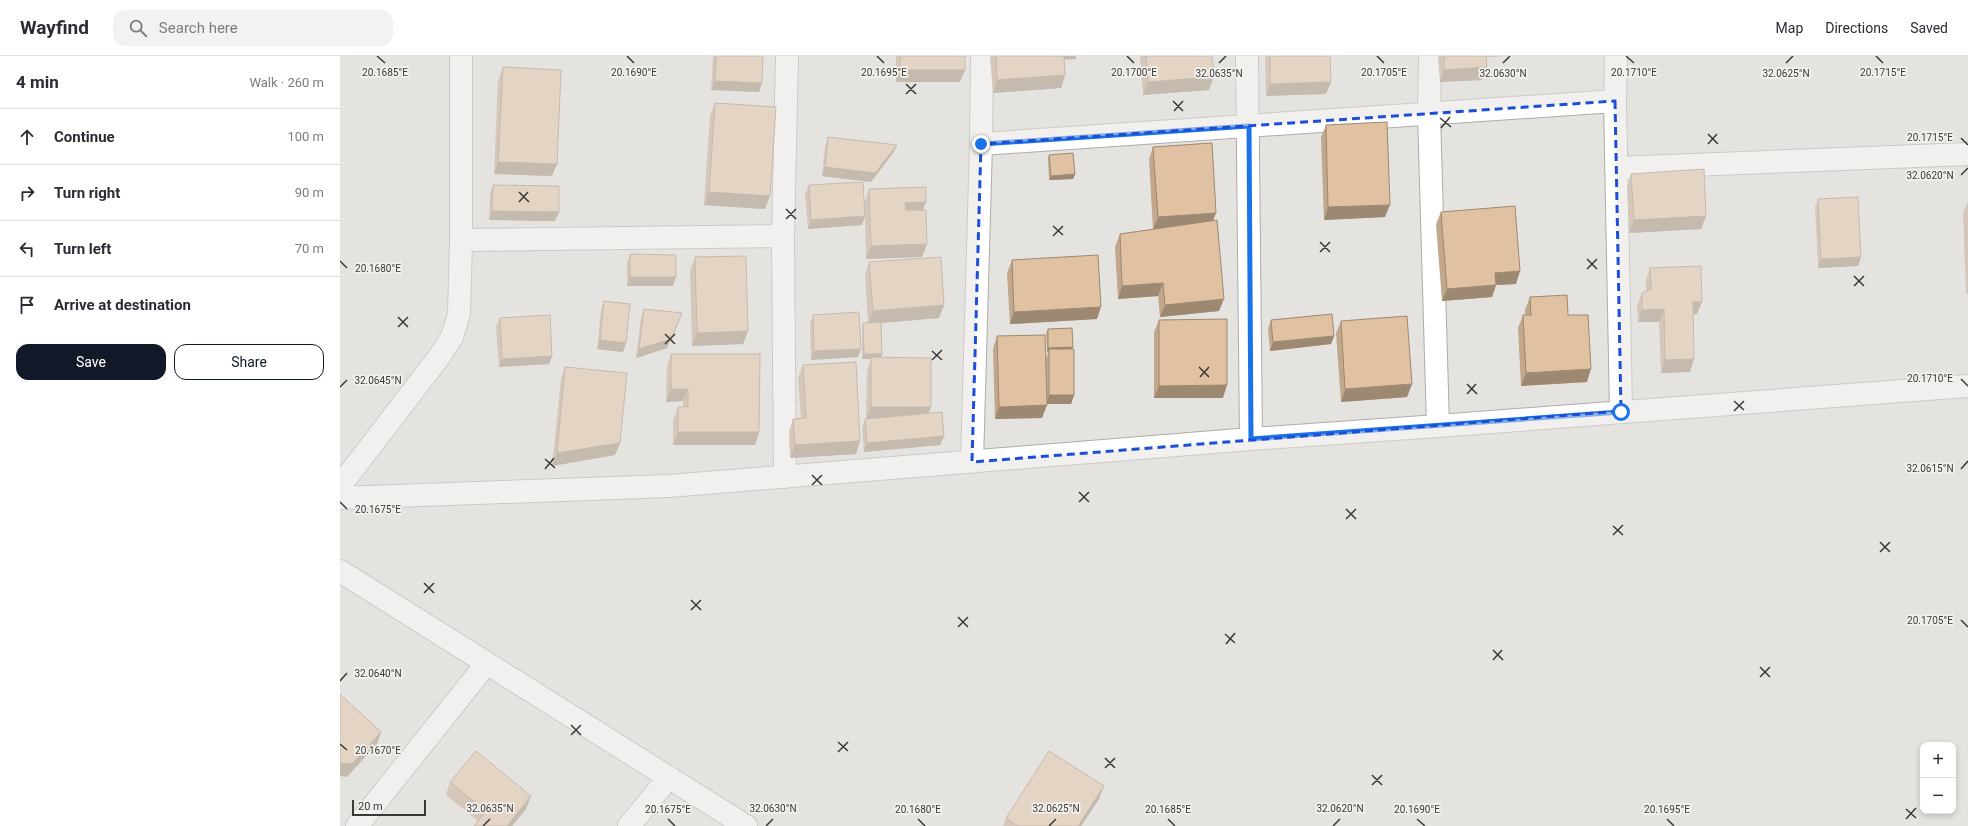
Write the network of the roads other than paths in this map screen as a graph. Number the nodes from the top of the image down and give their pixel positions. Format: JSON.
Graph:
{"nodes":[{"id":1,"x":461,"y":56,"type":"edge"},
{"id":2,"x":787,"y":56,"type":"edge"},
{"id":3,"x":982,"y":56,"type":"edge"},
{"id":4,"x":1247,"y":56,"type":"edge"},
{"id":5,"x":1430,"y":56,"type":"edge"},
{"id":6,"x":1616,"y":56,"type":"edge"},
{"id":7,"x":1615,"y":101,"type":"junction"},
{"id":8,"x":1429,"y":114,"type":"junction"},
{"id":9,"x":1249,"y":126,"type":"junction"},
{"id":10,"x":981,"y":144,"type":"junction"},
{"id":11,"x":1968,"y":154,"type":"edge"},
{"id":12,"x":1616,"y":168,"type":"junction"},
{"id":13,"x":783,"y":236,"type":"junction"},
{"id":14,"x":461,"y":240,"type":"junction"},
{"id":15,"x":1968,"y":386,"type":"edge"},
{"id":16,"x":1621,"y":412,"type":"junction"},
{"id":17,"x":1438,"y":426,"type":"junction"},
{"id":18,"x":1251,"y":439,"type":"junction"},
{"id":19,"x":972,"y":462,"type":"junction"},
{"id":20,"x":785,"y":477,"type":"junction"},
{"id":21,"x":340,"y":486,"type":"edge"},
{"id":22,"x":340,"y":498,"type":"edge"},
{"id":23,"x":340,"y":571,"type":"edge"},
{"id":24,"x":487,"y":663,"type":"junction"},
{"id":25,"x":669,"y":777,"type":"junction"},
{"id":26,"x":357,"y":826,"type":"edge"},
{"id":27,"x":629,"y":826,"type":"edge"},
{"id":28,"x":746,"y":826,"type":"edge"}],
"edges":[{"from":1,"to":14,"type":"street"},
{"from":2,"to":13,"type":"street"},
{"from":3,"to":10,"type":"street"},
{"from":4,"to":9,"type":"street"},
{"from":5,"to":8,"type":"street"},
{"from":6,"to":7,"type":"street"},
{"from":7,"to":8,"type":"street"},
{"from":7,"to":12,"type":"street"},
{"from":8,"to":9,"type":"street"},
{"from":8,"to":17,"type":"street"},
{"from":9,"to":10,"type":"street"},
{"from":9,"to":18,"type":"street"},
{"from":10,"to":19,"type":"street"},
{"from":11,"to":12,"type":"street"},
{"from":12,"to":16,"type":"street"},
{"from":13,"to":14,"type":"street"},
{"from":13,"to":20,"type":"street"},
{"from":14,"to":21,"type":"street"},
{"from":15,"to":16,"type":"street"},
{"from":16,"to":17,"type":"street"},
{"from":17,"to":18,"type":"street"},
{"from":18,"to":19,"type":"street"},
{"from":19,"to":20,"type":"street"},
{"from":20,"to":22,"type":"street"},
{"from":23,"to":24,"type":"street"},
{"from":24,"to":25,"type":"street"},
{"from":24,"to":26,"type":"street"},
{"from":25,"to":27,"type":"street"},
{"from":25,"to":28,"type":"street"}]}
